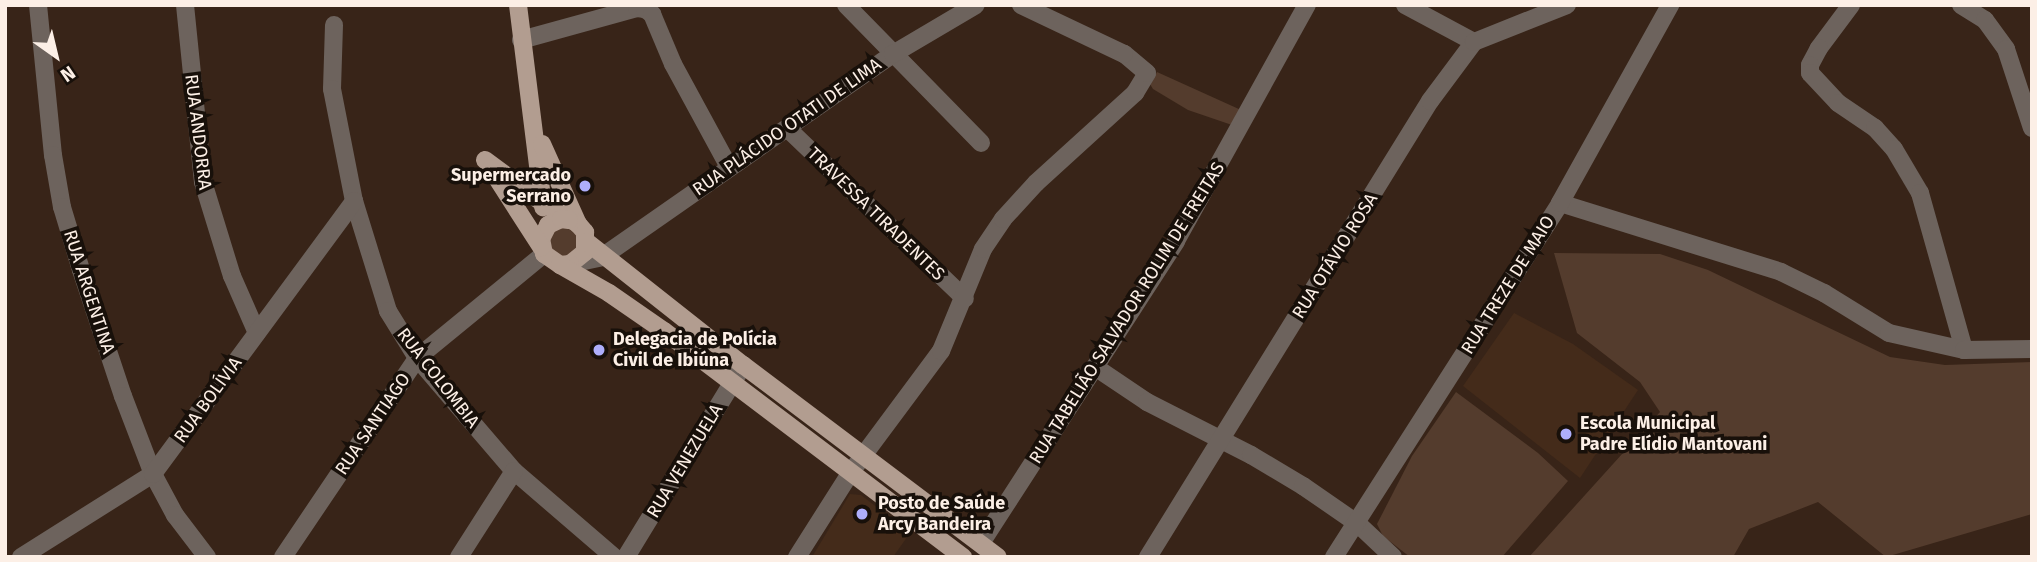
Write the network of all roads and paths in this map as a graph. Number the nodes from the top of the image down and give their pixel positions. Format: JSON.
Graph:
{"nodes":[{"id":1,"x":38,"y":5,"type":"edge"},
{"id":2,"x":186,"y":5,"type":"edge"},
{"id":3,"x":518,"y":5,"type":"edge"},
{"id":4,"x":846,"y":5,"type":"edge"},
{"id":5,"x":976,"y":5,"type":"edge"},
{"id":6,"x":1021,"y":5,"type":"edge"},
{"id":7,"x":1307,"y":5,"type":"edge"},
{"id":8,"x":1405,"y":5,"type":"edge"},
{"id":9,"x":1567,"y":5,"type":"edge"},
{"id":10,"x":1670,"y":5,"type":"edge"},
{"id":11,"x":1851,"y":5,"type":"edge"},
{"id":12,"x":1961,"y":5,"type":"edge"},
{"id":13,"x":334,"y":24,"type":"dead end"},
{"id":14,"x":521,"y":40,"type":"junction"},
{"id":15,"x":1474,"y":42,"type":"junction"},
{"id":16,"x":893,"y":54,"type":"junction"},
{"id":17,"x":532,"y":117,"type":"junction"},
{"id":18,"x":2032,"y":128,"type":"edge"},
{"id":19,"x":788,"y":129,"type":"junction"},
{"id":20,"x":981,"y":143,"type":"dead end"},
{"id":21,"x":729,"y":167,"type":"junction"},
{"id":22,"x":354,"y":201,"type":"junction"},
{"id":23,"x":543,"y":203,"type":"junction"},
{"id":24,"x":1560,"y":203,"type":"junction"},
{"id":25,"x":574,"y":222,"type":"junction"},
{"id":26,"x":587,"y":242,"type":"junction"},
{"id":27,"x":542,"y":246,"type":"junction"},
{"id":28,"x":602,"y":257,"type":"junction"},
{"id":29,"x":565,"y":265,"type":"junction"},
{"id":30,"x":965,"y":299,"type":"junction"},
{"id":31,"x":675,"y":313,"type":"junction"},
{"id":32,"x":664,"y":331,"type":"junction"},
{"id":33,"x":257,"y":333,"type":"junction"},
{"id":34,"x":2032,"y":349,"type":"edge"},
{"id":35,"x":1964,"y":350,"type":"junction"},
{"id":36,"x":417,"y":358,"type":"junction"},
{"id":37,"x":743,"y":365,"type":"junction"},
{"id":38,"x":1095,"y":366,"type":"junction"},
{"id":39,"x":733,"y":382,"type":"junction"},
{"id":40,"x":1221,"y":441,"type":"junction"},
{"id":41,"x":863,"y":456,"type":"junction"},
{"id":42,"x":514,"y":471,"type":"junction"},
{"id":43,"x":851,"y":472,"type":"junction"},
{"id":44,"x":153,"y":474,"type":"junction"},
{"id":45,"x":1358,"y":524,"type":"junction"},
{"id":46,"x":981,"y":543,"type":"junction"},
{"id":47,"x":21,"y":557,"type":"edge"},
{"id":48,"x":207,"y":557,"type":"edge"},
{"id":49,"x":284,"y":557,"type":"edge"},
{"id":50,"x":458,"y":557,"type":"edge"},
{"id":51,"x":614,"y":557,"type":"edge"},
{"id":52,"x":626,"y":557,"type":"edge"},
{"id":53,"x":797,"y":557,"type":"edge"},
{"id":54,"x":962,"y":557,"type":"edge"},
{"id":55,"x":998,"y":557,"type":"edge"},
{"id":56,"x":1148,"y":557,"type":"edge"},
{"id":57,"x":1334,"y":557,"type":"edge"},
{"id":58,"x":1393,"y":557,"type":"edge"}],
"edges":[{"from":1,"to":44,"type":"street","name":"RUA ARGENTINA"},
{"from":2,"to":33,"type":"street","name":"RUA ANDORRA"},
{"from":3,"to":14,"type":"main road"},
{"from":4,"to":16,"type":"street"},
{"from":5,"to":16,"type":"street","name":"RUA PLÁCIDO OTATI DE LIMA"},
{"from":6,"to":30,"type":"street"},
{"from":7,"to":38,"type":"street","name":"RUA TABELIÃO SALVADOR ROLIM DE FREITAS"},
{"from":8,"to":15,"type":"street"},
{"from":9,"to":15,"type":"street"},
{"from":10,"to":24,"type":"street","name":"RUA TREZE DE MAIO"},
{"from":11,"to":35,"type":"street"},
{"from":12,"to":18,"type":"street"},
{"from":13,"to":22,"type":"street","name":"RUA COLOMBIA"},
{"from":14,"to":17,"type":"main road"},
{"from":14,"to":21,"type":"street"},
{"from":15,"to":40,"type":"street","name":"RUA OTÁVIO ROSA"},
{"from":16,"to":19,"type":"street","name":"RUA PLÁCIDO OTATI DE LIMA"},
{"from":16,"to":20,"type":"street"},
{"from":17,"to":23,"type":"main road"},
{"from":17,"to":25,"type":"main road"},
{"from":19,"to":21,"type":"street","name":"RUA PLÁCIDO OTATI DE LIMA"},
{"from":19,"to":30,"type":"street","name":"TRAVESSA TIRADENTES"},
{"from":21,"to":28,"type":"street","name":"RUA PLÁCIDO OTATI DE LIMA"},
{"from":22,"to":33,"type":"street","name":"RUA BOLÍVIA"},
{"from":22,"to":36,"type":"street","name":"RUA COLOMBIA"},
{"from":23,"to":25,"type":"main road"},
{"from":23,"to":27,"type":"main road"},
{"from":23,"to":27,"type":"main road"},
{"from":24,"to":35,"type":"street"},
{"from":24,"to":45,"type":"street","name":"RUA TREZE DE MAIO"},
{"from":25,"to":26,"type":"main road"},
{"from":25,"to":27,"type":"main road"},
{"from":26,"to":28,"type":"main road"},
{"from":26,"to":29,"type":"main road"},
{"from":27,"to":29,"type":"main road"},
{"from":27,"to":36,"type":"street","name":"RUA SANTIAGO"},
{"from":28,"to":29,"type":"street"},
{"from":28,"to":31,"type":"main road"},
{"from":29,"to":32,"type":"main road"},
{"from":30,"to":41,"type":"street"},
{"from":31,"to":32,"type":"main road"},
{"from":31,"to":37,"type":"main road"},
{"from":32,"to":39,"type":"main road"},
{"from":33,"to":44,"type":"street","name":"RUA BOLÍVIA"},
{"from":34,"to":35,"type":"street"},
{"from":36,"to":42,"type":"street","name":"RUA COLOMBIA"},
{"from":36,"to":49,"type":"street","name":"RUA SANTIAGO"},
{"from":37,"to":39,"type":"street","name":"RUA VENEZUELA"},
{"from":37,"to":41,"type":"main road"},
{"from":38,"to":40,"type":"street"},
{"from":38,"to":46,"type":"street","name":"RUA TABELIÃO SALVADOR ROLIM DE FREITAS"},
{"from":39,"to":43,"type":"main road"},
{"from":39,"to":52,"type":"street","name":"RUA VENEZUELA"},
{"from":40,"to":45,"type":"street"},
{"from":40,"to":56,"type":"street","name":"RUA OTÁVIO ROSA"},
{"from":41,"to":43,"type":"street"},
{"from":41,"to":46,"type":"main road"},
{"from":42,"to":50,"type":"street"},
{"from":42,"to":51,"type":"street","name":"RUA COLOMBIA"},
{"from":43,"to":53,"type":"street"},
{"from":43,"to":54,"type":"main road"},
{"from":44,"to":47,"type":"street","name":"RUA BOLÍVIA"},
{"from":44,"to":48,"type":"street","name":"RUA ARGENTINA"},
{"from":45,"to":57,"type":"street","name":"RUA TREZE DE MAIO"},
{"from":45,"to":58,"type":"street"},
{"from":46,"to":55,"type":"main road"}]}
